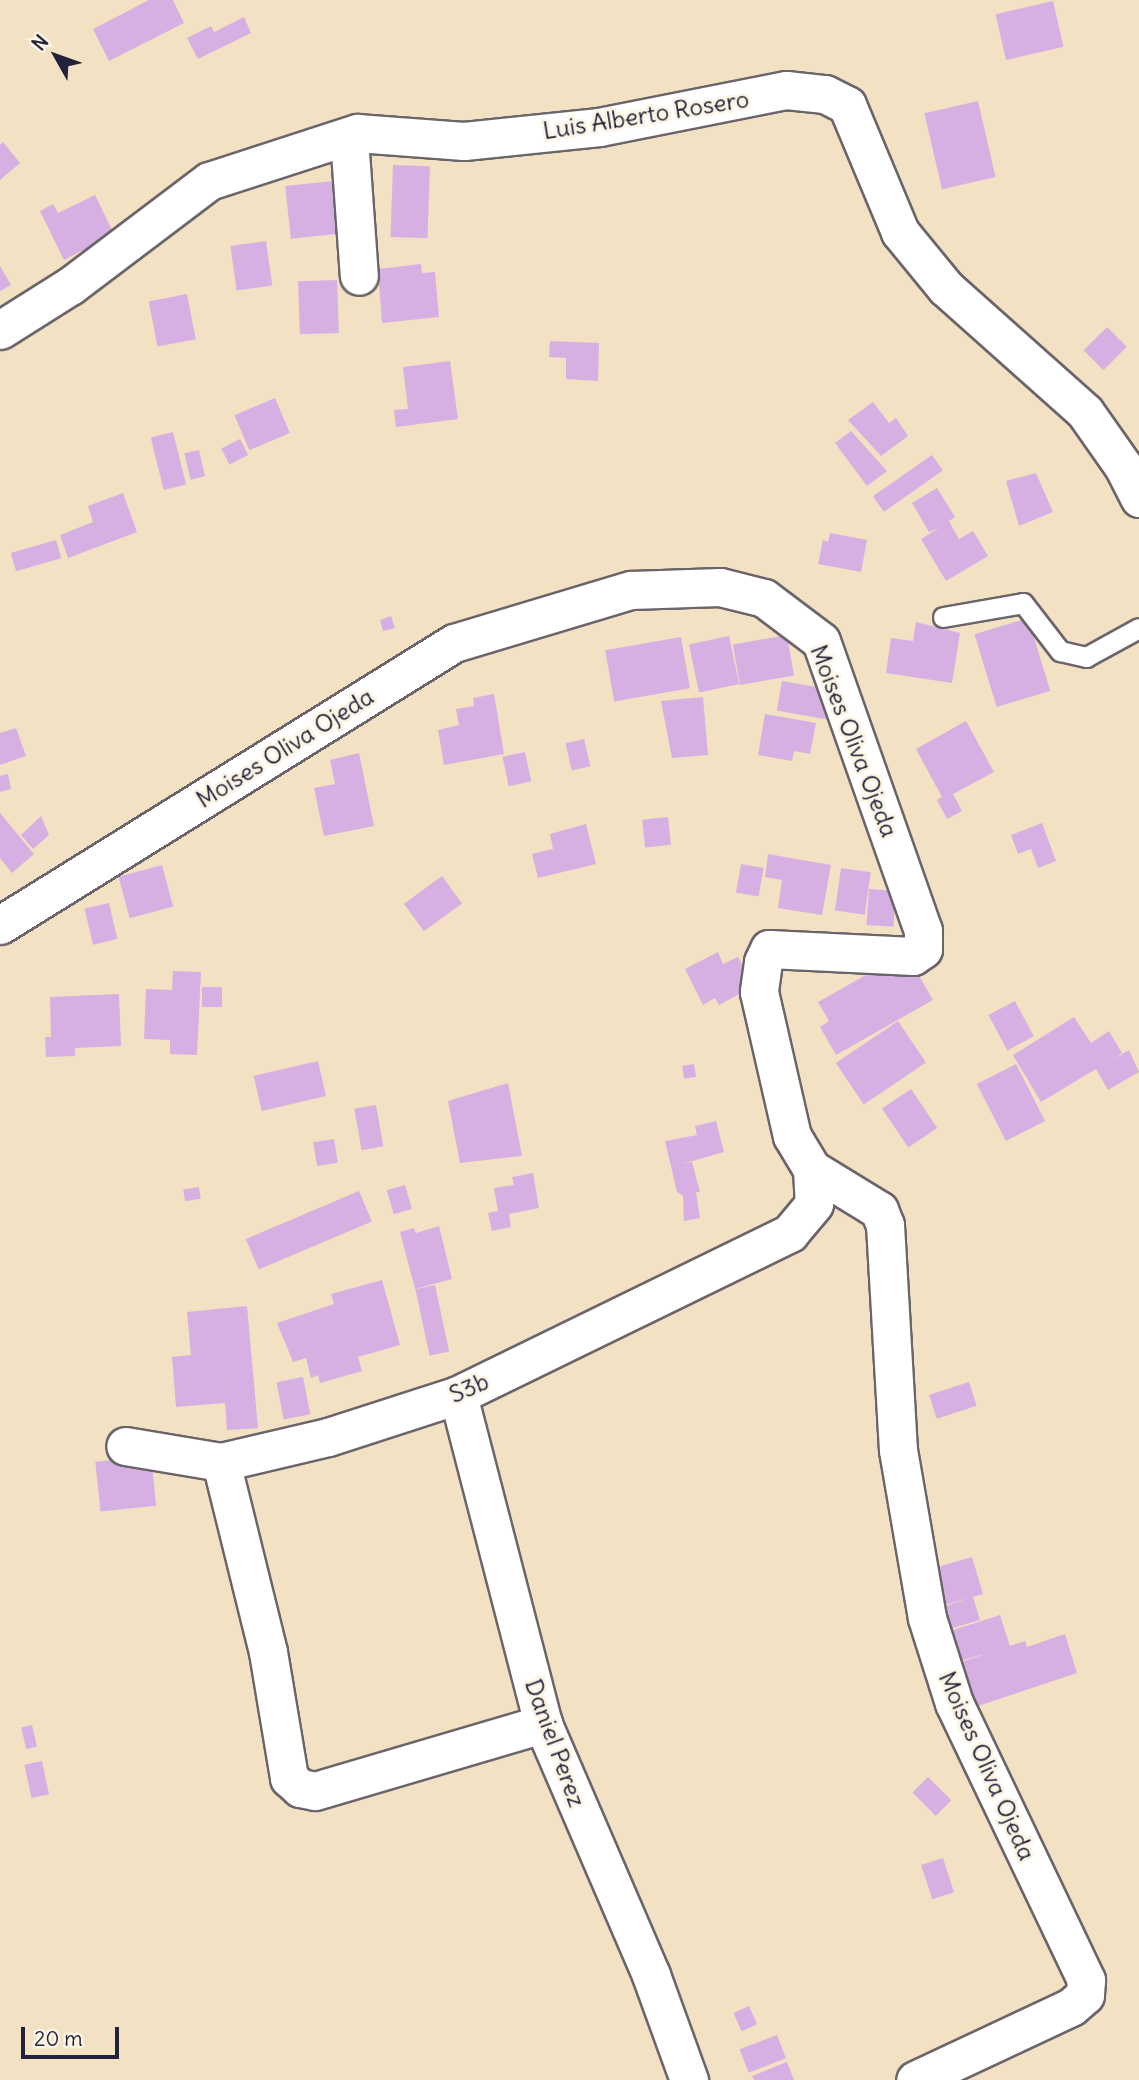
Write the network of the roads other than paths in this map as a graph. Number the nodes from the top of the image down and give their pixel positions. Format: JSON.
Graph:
{"nodes":[{"id":1,"x":349,"y":138,"type":"junction"},
{"id":2,"x":359,"y":276,"type":"dead end"},
{"id":3,"x":0,"y":330,"type":"edge"},
{"id":4,"x":1139,"y":498,"type":"edge"},
{"id":5,"x":943,"y":617,"type":"dead end"},
{"id":6,"x":1139,"y":628,"type":"edge"},
{"id":7,"x":0,"y":925,"type":"edge"},
{"id":8,"x":811,"y":1169,"type":"junction"},
{"id":9,"x":790,"y":1233,"type":"joint"},
{"id":10,"x":458,"y":1395,"type":"junction"},
{"id":11,"x":125,"y":1446,"type":"dead end"},
{"id":12,"x":220,"y":1462,"type":"junction"},
{"id":13,"x":543,"y":1724,"type":"junction"},
{"id":14,"x":689,"y":2080,"type":"edge"},
{"id":15,"x":915,"y":2080,"type":"edge"}],
"edges":[{"from":1,"to":2,"type":"street"},
{"from":1,"to":3,"type":"street","name":"Luis Alberto Rosero"},
{"from":1,"to":4,"type":"street","name":"Luis Alberto Rosero"},
{"from":5,"to":6,"type":"lane"},
{"from":7,"to":8,"type":"street","name":"Moises Oliva Ojeda"},
{"from":8,"to":9,"type":"street","name":"Moises Oliva Ojeda"},
{"from":8,"to":15,"type":"street","name":"Moises Oliva Ojeda"},
{"from":9,"to":10,"type":"street","name":"S3b"},
{"from":10,"to":12,"type":"street","name":"S3b"},
{"from":10,"to":13,"type":"street","name":"Daniel Perez"},
{"from":11,"to":12,"type":"street","name":"S3b"},
{"from":12,"to":13,"type":"street"},
{"from":13,"to":14,"type":"street","name":"Daniel Perez"}]}
